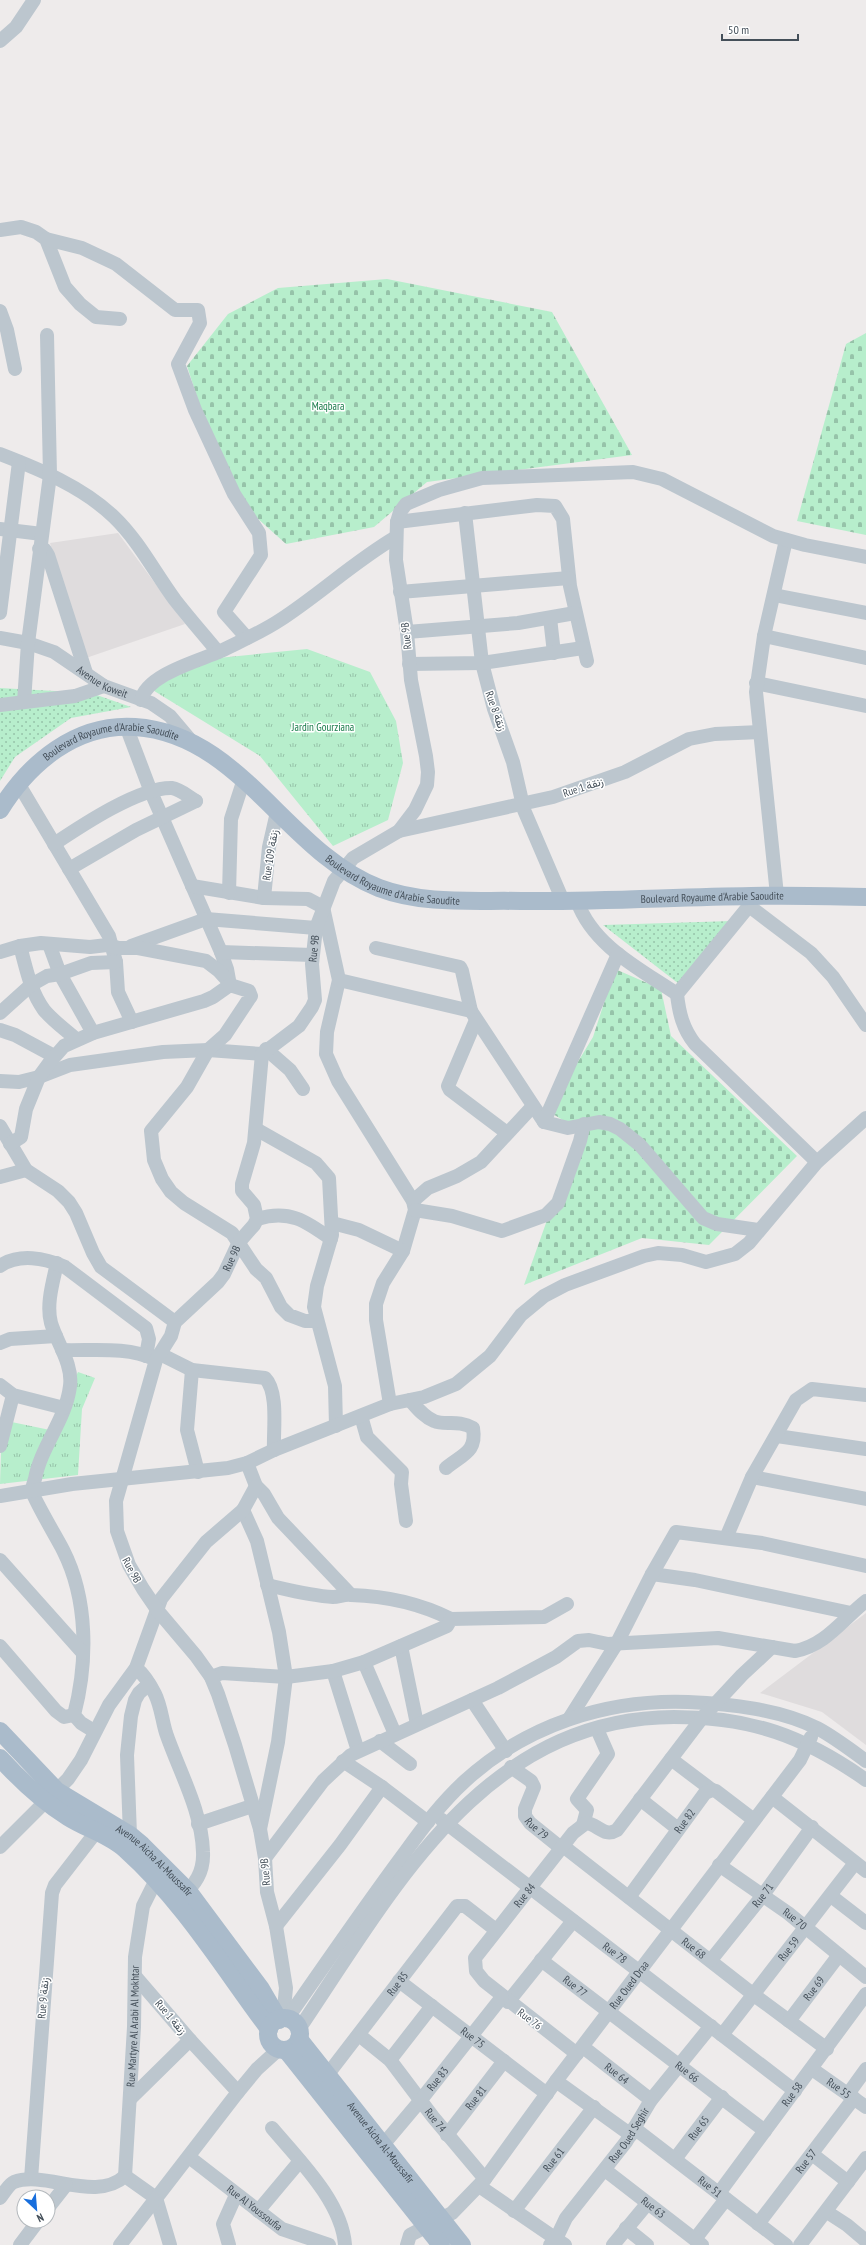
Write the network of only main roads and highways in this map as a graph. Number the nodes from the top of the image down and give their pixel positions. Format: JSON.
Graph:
{"nodes":[{"id":1,"x":0,"y":810,"type":"edge"},
{"id":2,"x":866,"y":896,"type":"edge"},
{"id":3,"x":0,"y":1731,"type":"edge"},
{"id":4,"x":0,"y":1758,"type":"edge"},
{"id":5,"x":51,"y":1797,"type":"junction"},
{"id":6,"x":181,"y":1896,"type":"junction"},
{"id":7,"x":284,"y":2033,"type":"junction"},
{"id":8,"x":435,"y":2223,"type":"junction"},
{"id":9,"x":441,"y":2245,"type":"edge"},
{"id":10,"x":462,"y":2245,"type":"edge"}],
"edges":[{"from":1,"to":2,"type":"main road","name":"Boulevard Royaume d'Arabie Saoudite"},
{"from":3,"to":5,"type":"main road","name":"Avenue Aicha Al-Moussafir"},
{"from":4,"to":5,"type":"main road","name":"Avenue Aicha Al-Moussafir"},
{"from":5,"to":6,"type":"main road","name":"Avenue Aicha Al-Moussafir"},
{"from":5,"to":6,"type":"main road","name":"Avenue Aicha Al-Moussafir"},
{"from":6,"to":7,"type":"main road","name":"Avenue Aicha Al-Moussafir"},
{"from":7,"to":8,"type":"main road","name":"Avenue Aicha Al-Moussafir"},
{"from":7,"to":8,"type":"main road","name":"Avenue Aicha Al-Moussafir"},
{"from":8,"to":9,"type":"main road","name":"Avenue Aicha Al-Moussafir"},
{"from":8,"to":10,"type":"main road","name":"Avenue Aicha Al-Moussafir"}]}
